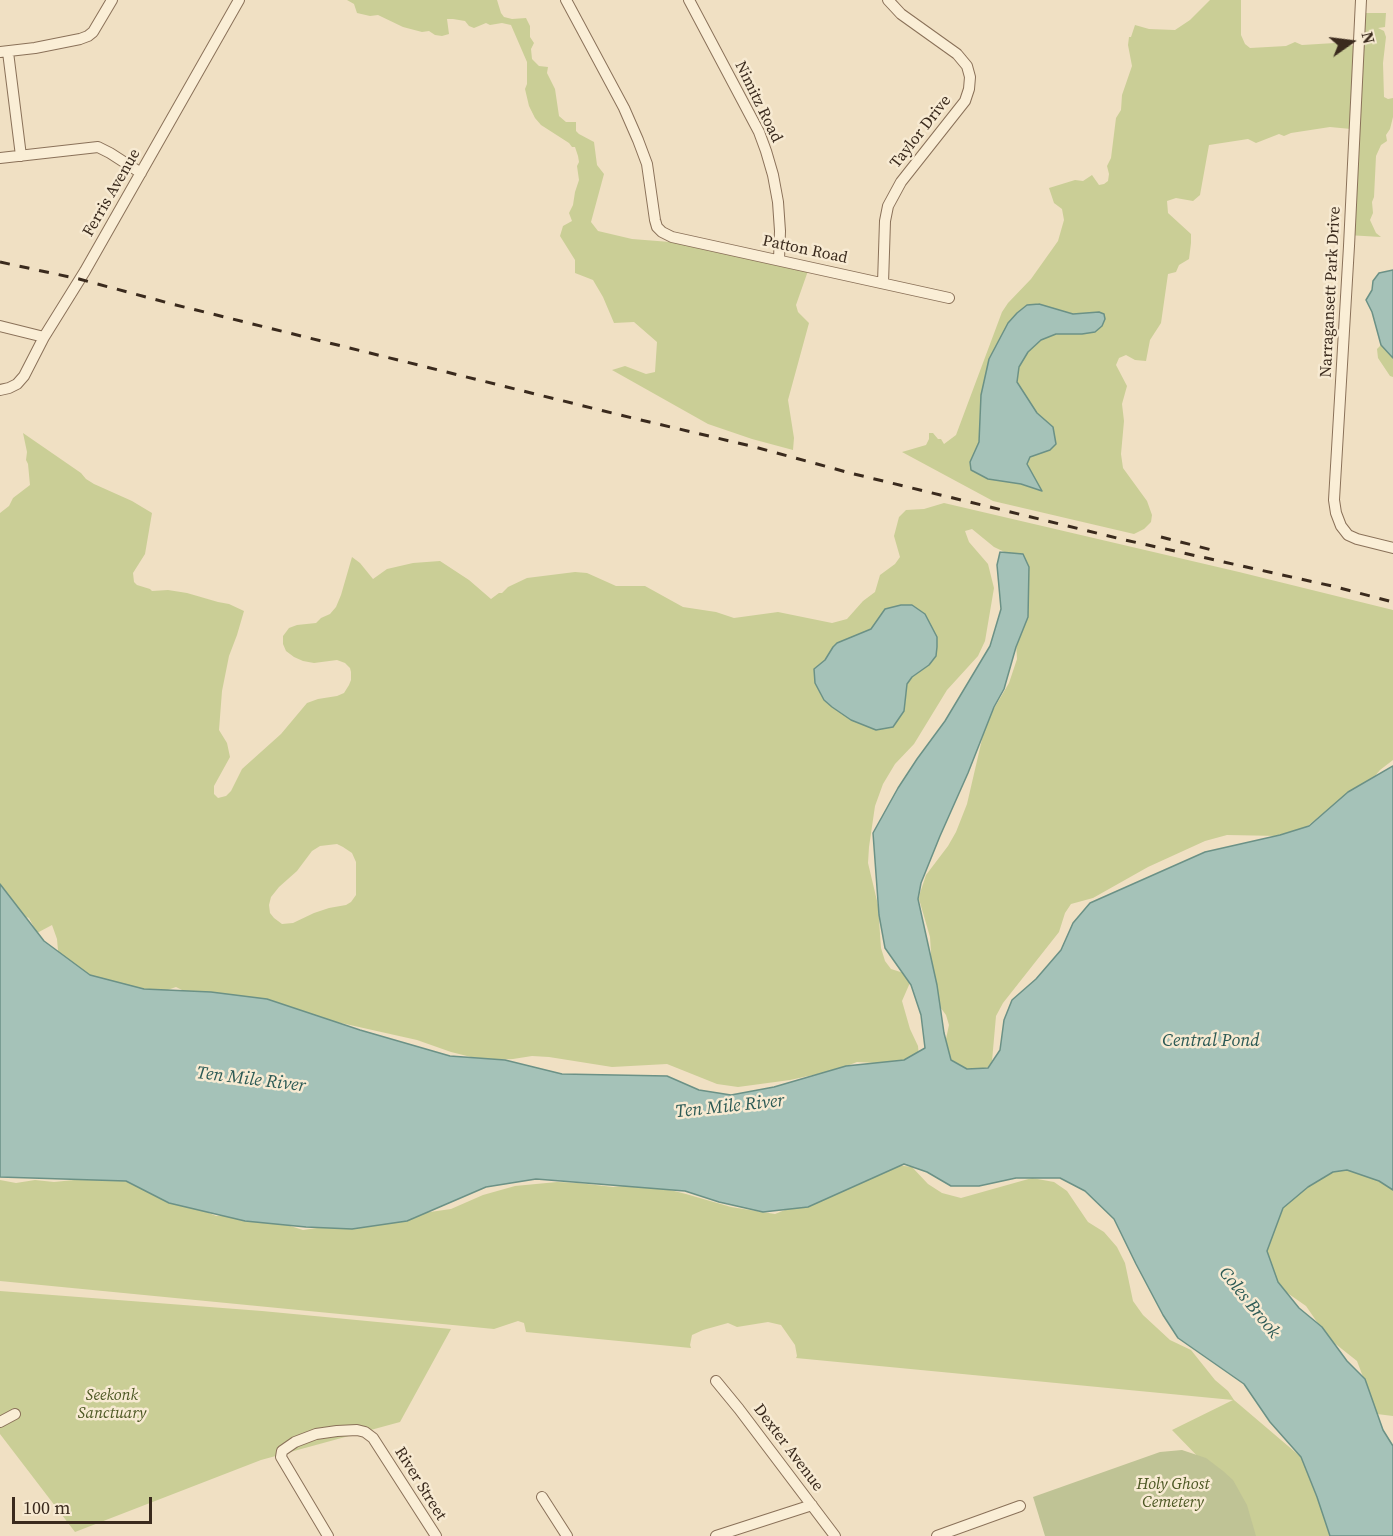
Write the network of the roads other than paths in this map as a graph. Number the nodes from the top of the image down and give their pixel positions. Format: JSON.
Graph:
{"nodes":[{"id":1,"x":112,"y":0,"type":"edge"},
{"id":2,"x":239,"y":0,"type":"edge"},
{"id":3,"x":566,"y":0,"type":"edge"},
{"id":4,"x":689,"y":0,"type":"edge"},
{"id":5,"x":1361,"y":0,"type":"edge"},
{"id":6,"x":891,"y":1,"type":"edge"},
{"id":7,"x":4,"y":52,"type":"edge"},
{"id":8,"x":21,"y":156,"type":"junction"},
{"id":9,"x":0,"y":158,"type":"edge"},
{"id":10,"x":141,"y":173,"type":"junction"},
{"id":11,"x":779,"y":260,"type":"junction"},
{"id":12,"x":884,"y":283,"type":"junction"},
{"id":13,"x":949,"y":298,"type":"dead end"},
{"id":14,"x":0,"y":326,"type":"edge"},
{"id":15,"x":45,"y":337,"type":"junction"},
{"id":16,"x":0,"y":390,"type":"edge"},
{"id":17,"x":1393,"y":548,"type":"edge"},
{"id":18,"x":716,"y":1381,"type":"dead end"},
{"id":19,"x":15,"y":1414,"type":"dead end"},
{"id":20,"x":0,"y":1422,"type":"edge"},
{"id":21,"x":542,"y":1497,"type":"dead end"},
{"id":22,"x":812,"y":1505,"type":"junction"},
{"id":23,"x":1020,"y":1506,"type":"dead end"},
{"id":24,"x":328,"y":1536,"type":"edge"},
{"id":25,"x":436,"y":1536,"type":"edge"},
{"id":26,"x":567,"y":1536,"type":"edge"},
{"id":27,"x":716,"y":1536,"type":"edge"},
{"id":28,"x":835,"y":1536,"type":"edge"},
{"id":29,"x":938,"y":1536,"type":"edge"}],
"edges":[{"from":1,"to":7,"type":"street"},
{"from":2,"to":10,"type":"street","name":"Ferris Avenue"},
{"from":3,"to":11,"type":"street","name":"Patton Road"},
{"from":4,"to":11,"type":"street","name":"Nimitz Road"},
{"from":5,"to":17,"type":"street","name":"Narragansett Park Drive"},
{"from":6,"to":12,"type":"street","name":"Taylor Drive"},
{"from":7,"to":8,"type":"street"},
{"from":8,"to":9,"type":"street"},
{"from":8,"to":10,"type":"street"},
{"from":10,"to":15,"type":"street","name":"Ferris Avenue"},
{"from":11,"to":12,"type":"street","name":"Patton Road"},
{"from":12,"to":13,"type":"street","name":"Patton Road"},
{"from":14,"to":15,"type":"street"},
{"from":15,"to":16,"type":"street","name":"Ferris Avenue"},
{"from":18,"to":22,"type":"street","name":"Dexter Avenue"},
{"from":19,"to":20,"type":"street"},
{"from":21,"to":26,"type":"street"},
{"from":22,"to":27,"type":"street"},
{"from":22,"to":28,"type":"street","name":"Dexter Avenue"},
{"from":23,"to":29,"type":"street"},
{"from":24,"to":25,"type":"street","name":"River Street"}]}
